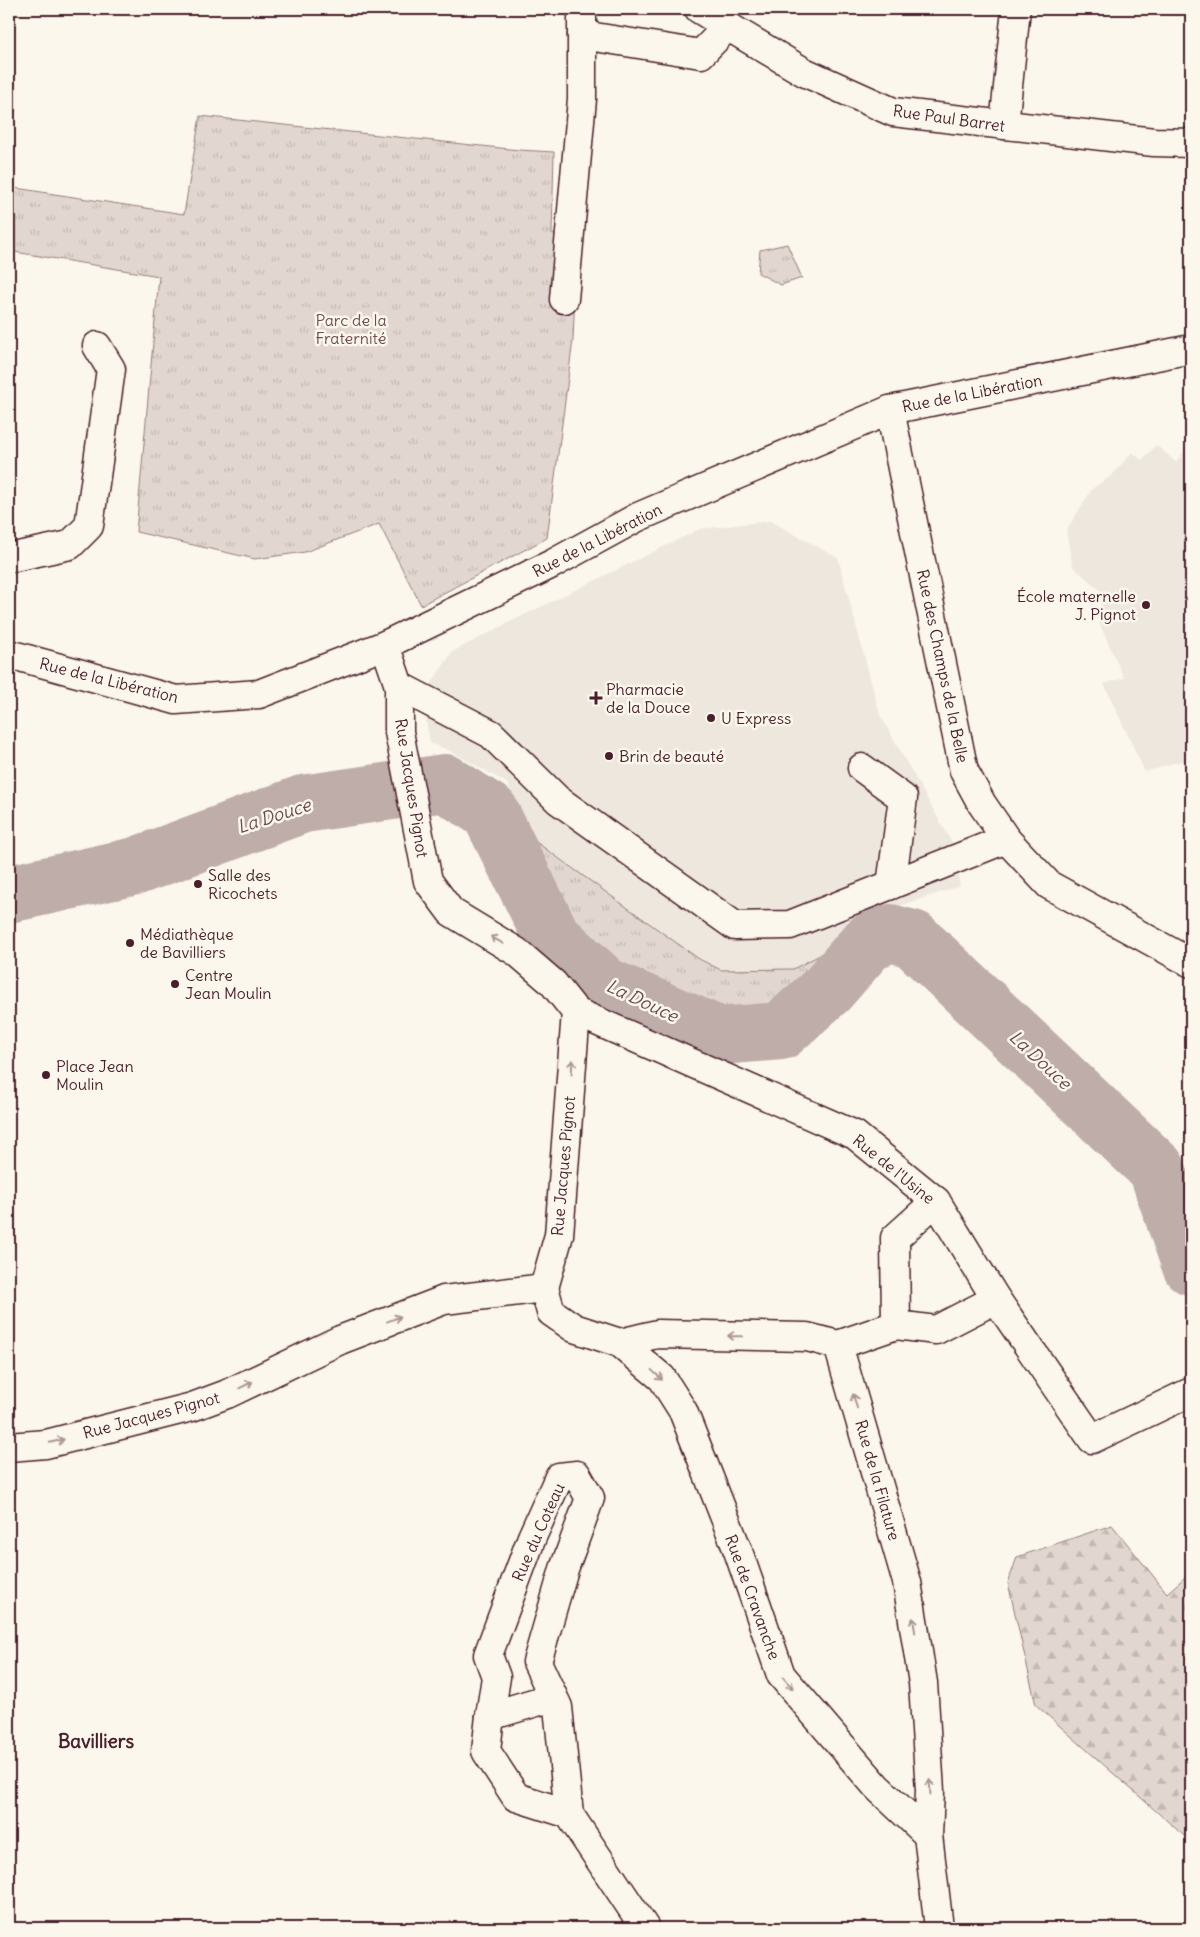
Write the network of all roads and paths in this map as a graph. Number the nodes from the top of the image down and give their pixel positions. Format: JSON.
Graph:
{"nodes":[{"id":1,"x":699,"y":9,"type":"edge"},
{"id":2,"x":1016,"y":9,"type":"edge"},
{"id":3,"x":582,"y":22,"type":"edge"},
{"id":4,"x":727,"y":27,"type":"junction"},
{"id":5,"x":1004,"y":125,"type":"junction"},
{"id":6,"x":1191,"y":143,"type":"edge"},
{"id":7,"x":564,"y":299,"type":"dead end"},
{"id":8,"x":97,"y":346,"type":"dead end"},
{"id":9,"x":1191,"y":349,"type":"edge"},
{"id":10,"x":890,"y":410,"type":"junction"},
{"id":11,"x":9,"y":558,"type":"edge"},
{"id":12,"x":385,"y":645,"type":"junction"},
{"id":13,"x":9,"y":654,"type":"edge"},
{"id":14,"x":399,"y":686,"type":"junction"},
{"id":15,"x":862,"y":768,"type":"dead end"},
{"id":16,"x":1006,"y":839,"type":"junction"},
{"id":17,"x":891,"y":884,"type":"junction"},
{"id":18,"x":1191,"y":963,"type":"edge"},
{"id":19,"x":576,"y":1012,"type":"junction"},
{"id":20,"x":936,"y":1201,"type":"junction"},
{"id":21,"x":544,"y":1288,"type":"junction"},
{"id":22,"x":996,"y":1298,"type":"junction"},
{"id":23,"x":896,"y":1325,"type":"junction"},
{"id":24,"x":620,"y":1343,"type":"junction"},
{"id":25,"x":838,"y":1345,"type":"junction"},
{"id":26,"x":1191,"y":1392,"type":"edge"},
{"id":27,"x":9,"y":1447,"type":"edge"},
{"id":28,"x":553,"y":1697,"type":"junction"},
{"id":29,"x":490,"y":1716,"type":"junction"},
{"id":30,"x":569,"y":1814,"type":"junction"},
{"id":31,"x":928,"y":1835,"type":"junction"},
{"id":32,"x":644,"y":1928,"type":"edge"},
{"id":33,"x":939,"y":1928,"type":"edge"}],
"edges":[{"from":1,"to":4,"type":"street","name":"Rue Paul Barret"},
{"from":2,"to":5,"type":"street"},
{"from":3,"to":4,"type":"street"},
{"from":3,"to":7,"type":"street"},
{"from":4,"to":5,"type":"street","name":"Rue Paul Barret"},
{"from":5,"to":6,"type":"street","name":"Rue Paul Barret"},
{"from":8,"to":11,"type":"street"},
{"from":9,"to":10,"type":"street","name":"Rue de la Libération"},
{"from":10,"to":12,"type":"street","name":"Rue de la Libération"},
{"from":10,"to":16,"type":"street","name":"Rue des Champs de la Belle"},
{"from":12,"to":13,"type":"street","name":"Rue de la Libération"},
{"from":12,"to":14,"type":"street","name":"Rue Jacques Pignot"},
{"from":14,"to":17,"type":"street"},
{"from":19,"to":14,"type":"street","name":"Rue Jacques Pignot","one_way":true},
{"from":15,"to":17,"type":"street"},
{"from":16,"to":17,"type":"street"},
{"from":16,"to":18,"type":"street","name":"Rue des Champs de la Belle"},
{"from":19,"to":20,"type":"street","name":"Rue de l'Usine"},
{"from":21,"to":19,"type":"street","name":"Rue Jacques Pignot","one_way":true},
{"from":20,"to":22,"type":"street","name":"Rue de l'Usine"},
{"from":20,"to":23,"type":"street"},
{"from":21,"to":24,"type":"street","name":"Rue de Cravanche"},
{"from":27,"to":21,"type":"street","name":"Rue Jacques Pignot","one_way":true},
{"from":22,"to":23,"type":"street"},
{"from":22,"to":26,"type":"street","name":"Rue de l'Usine"},
{"from":23,"to":25,"type":"street"},
{"from":25,"to":24,"type":"street","one_way":true},
{"from":24,"to":31,"type":"street","name":"Rue de Cravanche","one_way":true},
{"from":31,"to":25,"type":"street","name":"Rue de la Filature","one_way":true},
{"from":28,"to":29,"type":"street"},
{"from":28,"to":29,"type":"street","name":"Rue du Coteau"},
{"from":28,"to":30,"type":"street","name":"Rue du Coteau"},
{"from":29,"to":30,"type":"street","name":"Rue du Coteau"},
{"from":30,"to":32,"type":"street","name":"Rue du Coteau"},
{"from":31,"to":33,"type":"street"}]}
